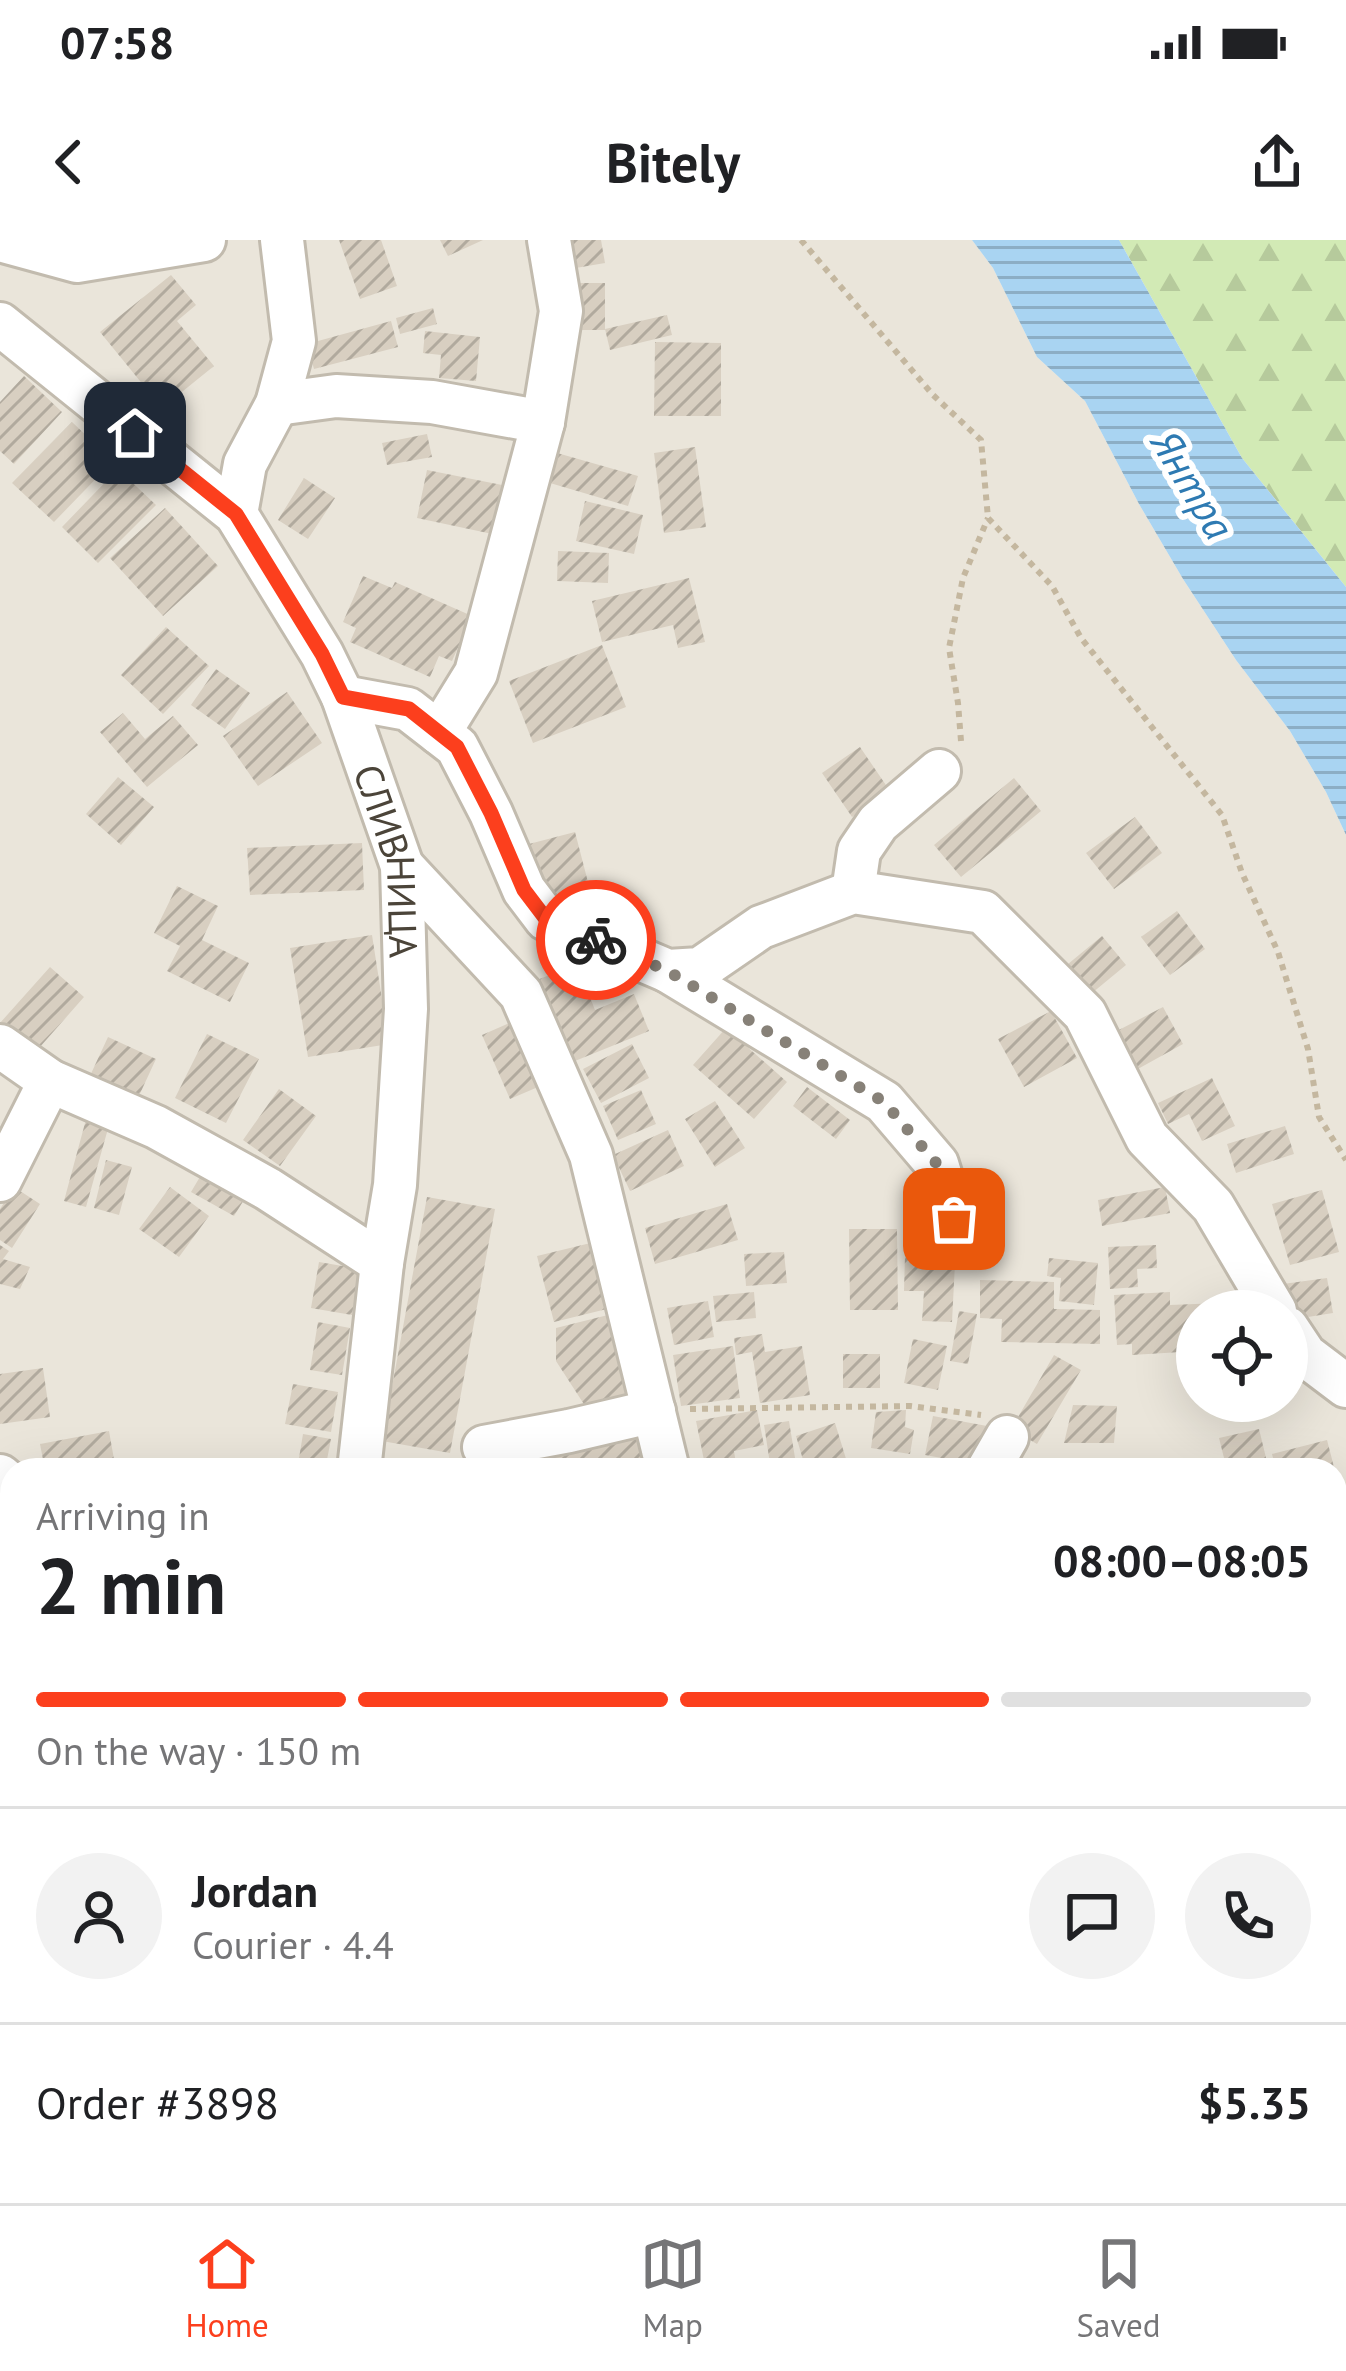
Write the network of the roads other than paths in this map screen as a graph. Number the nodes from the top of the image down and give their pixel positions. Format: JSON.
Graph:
{"nodes":[{"id":1,"x":0,"y":240,"type":"edge"},
{"id":2,"x":204,"y":240,"type":"edge"},
{"id":3,"x":282,"y":240,"type":"edge"},
{"id":4,"x":549,"y":240,"type":"edge"},
{"id":5,"x":0,"y":324,"type":"edge"},
{"id":6,"x":277,"y":404,"type":"junction"},
{"id":7,"x":543,"y":422,"type":"junction"},
{"id":8,"x":236,"y":514,"type":"junction"},
{"id":9,"x":343,"y":697,"type":"junction"},
{"id":10,"x":439,"y":733,"type":"junction"},
{"id":11,"x":939,"y":771,"type":"road end"},
{"id":12,"x":402,"y":866,"type":"junction"},
{"id":13,"x":854,"y":892,"type":"junction"},
{"id":14,"x":668,"y":971,"type":"junction"},
{"id":15,"x":0,"y":1046,"type":"edge"},
{"id":16,"x":50,"y":1081,"type":"junction"},
{"id":17,"x":0,"y":1180,"type":"edge"},
{"id":18,"x":954,"y":1219,"type":"dead end"},
{"id":19,"x":382,"y":1263,"type":"junction"},
{"id":20,"x":1263,"y":1290,"type":"edge"},
{"id":21,"x":1308,"y":1356,"type":"edge"},
{"id":22,"x":1346,"y":1386,"type":"edge"},
{"id":23,"x":654,"y":1411,"type":"junction"},
{"id":24,"x":484,"y":1447,"type":"dead end"},
{"id":25,"x":359,"y":1458,"type":"edge"},
{"id":26,"x":665,"y":1458,"type":"edge"}],
"edges":[{"from":1,"to":2,"type":"street"},
{"from":3,"to":6,"type":"street"},
{"from":4,"to":7,"type":"street"},
{"from":5,"to":8,"type":"street","name":"СЛИВНИЦА"},
{"from":6,"to":7,"type":"street"},
{"from":6,"to":8,"type":"street"},
{"from":7,"to":10,"type":"street"},
{"from":8,"to":9,"type":"street","name":"СЛИВНИЦА"},
{"from":9,"to":10,"type":"street"},
{"from":9,"to":12,"type":"street","name":"СЛИВНИЦА"},
{"from":10,"to":14,"type":"street"},
{"from":11,"to":13,"type":"street"},
{"from":12,"to":19,"type":"street","name":"СЛИВНИЦА"},
{"from":12,"to":23,"type":"street"},
{"from":13,"to":14,"type":"street"},
{"from":13,"to":20,"type":"street"},
{"from":14,"to":18,"type":"street"},
{"from":15,"to":16,"type":"street"},
{"from":16,"to":17,"type":"street"},
{"from":16,"to":19,"type":"street"},
{"from":19,"to":25,"type":"street","name":"СЛИВНИЦА"},
{"from":21,"to":22,"type":"street"},
{"from":23,"to":24,"type":"street"},
{"from":23,"to":26,"type":"street"}]}
